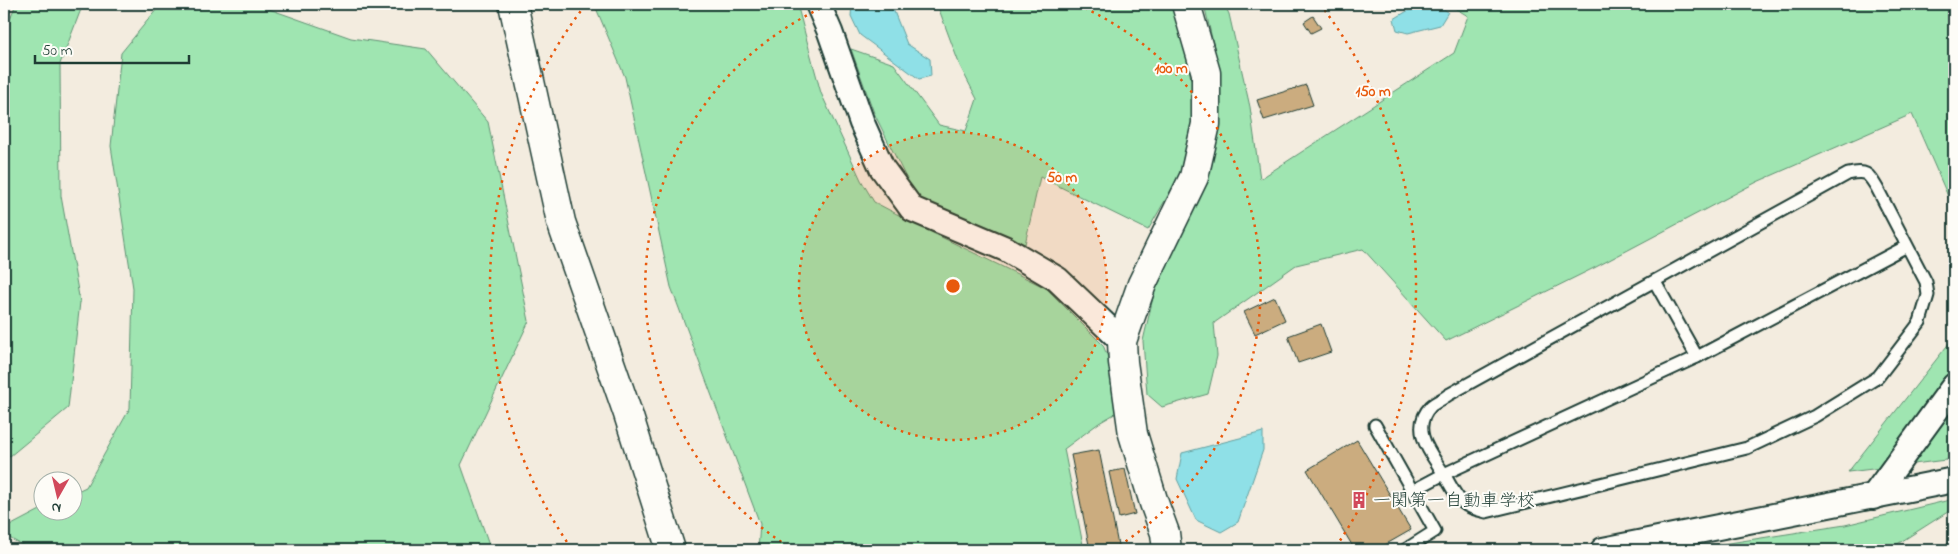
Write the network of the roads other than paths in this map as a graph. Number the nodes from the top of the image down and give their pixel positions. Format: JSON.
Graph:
{"nodes":[{"id":1,"x":513,"y":4,"type":"edge"},
{"id":2,"x":818,"y":4,"type":"edge"},
{"id":3,"x":1186,"y":4,"type":"edge"},
{"id":4,"x":1907,"y":246,"type":"junction"},
{"id":5,"x":1655,"y":282,"type":"junction"},
{"id":6,"x":1122,"y":342,"type":"junction"},
{"id":7,"x":1697,"y":357,"type":"junction"},
{"id":8,"x":1954,"y":386,"type":"edge"},
{"id":9,"x":1375,"y":425,"type":"dead end"},
{"id":10,"x":1444,"y":474,"type":"junction"},
{"id":11,"x":1954,"y":480,"type":"edge"},
{"id":12,"x":1412,"y":491,"type":"junction"},
{"id":13,"x":1873,"y":497,"type":"junction"},
{"id":14,"x":671,"y":550,"type":"edge"},
{"id":15,"x":1167,"y":550,"type":"edge"},
{"id":16,"x":1405,"y":550,"type":"edge"},
{"id":17,"x":1603,"y":550,"type":"edge"}],
"edges":[{"from":1,"to":14,"type":"street"},
{"from":2,"to":6,"type":"street"},
{"from":3,"to":6,"type":"street"},
{"from":4,"to":5,"type":"lane"},
{"from":4,"to":7,"type":"lane"},
{"from":4,"to":10,"type":"lane"},
{"from":5,"to":7,"type":"lane"},
{"from":5,"to":10,"type":"lane"},
{"from":6,"to":15,"type":"street"},
{"from":7,"to":10,"type":"lane"},
{"from":8,"to":13,"type":"street"},
{"from":9,"to":12,"type":"lane"},
{"from":10,"to":12,"type":"lane"},
{"from":11,"to":13,"type":"street"},
{"from":12,"to":16,"type":"lane"},
{"from":13,"to":17,"type":"street"}]}
